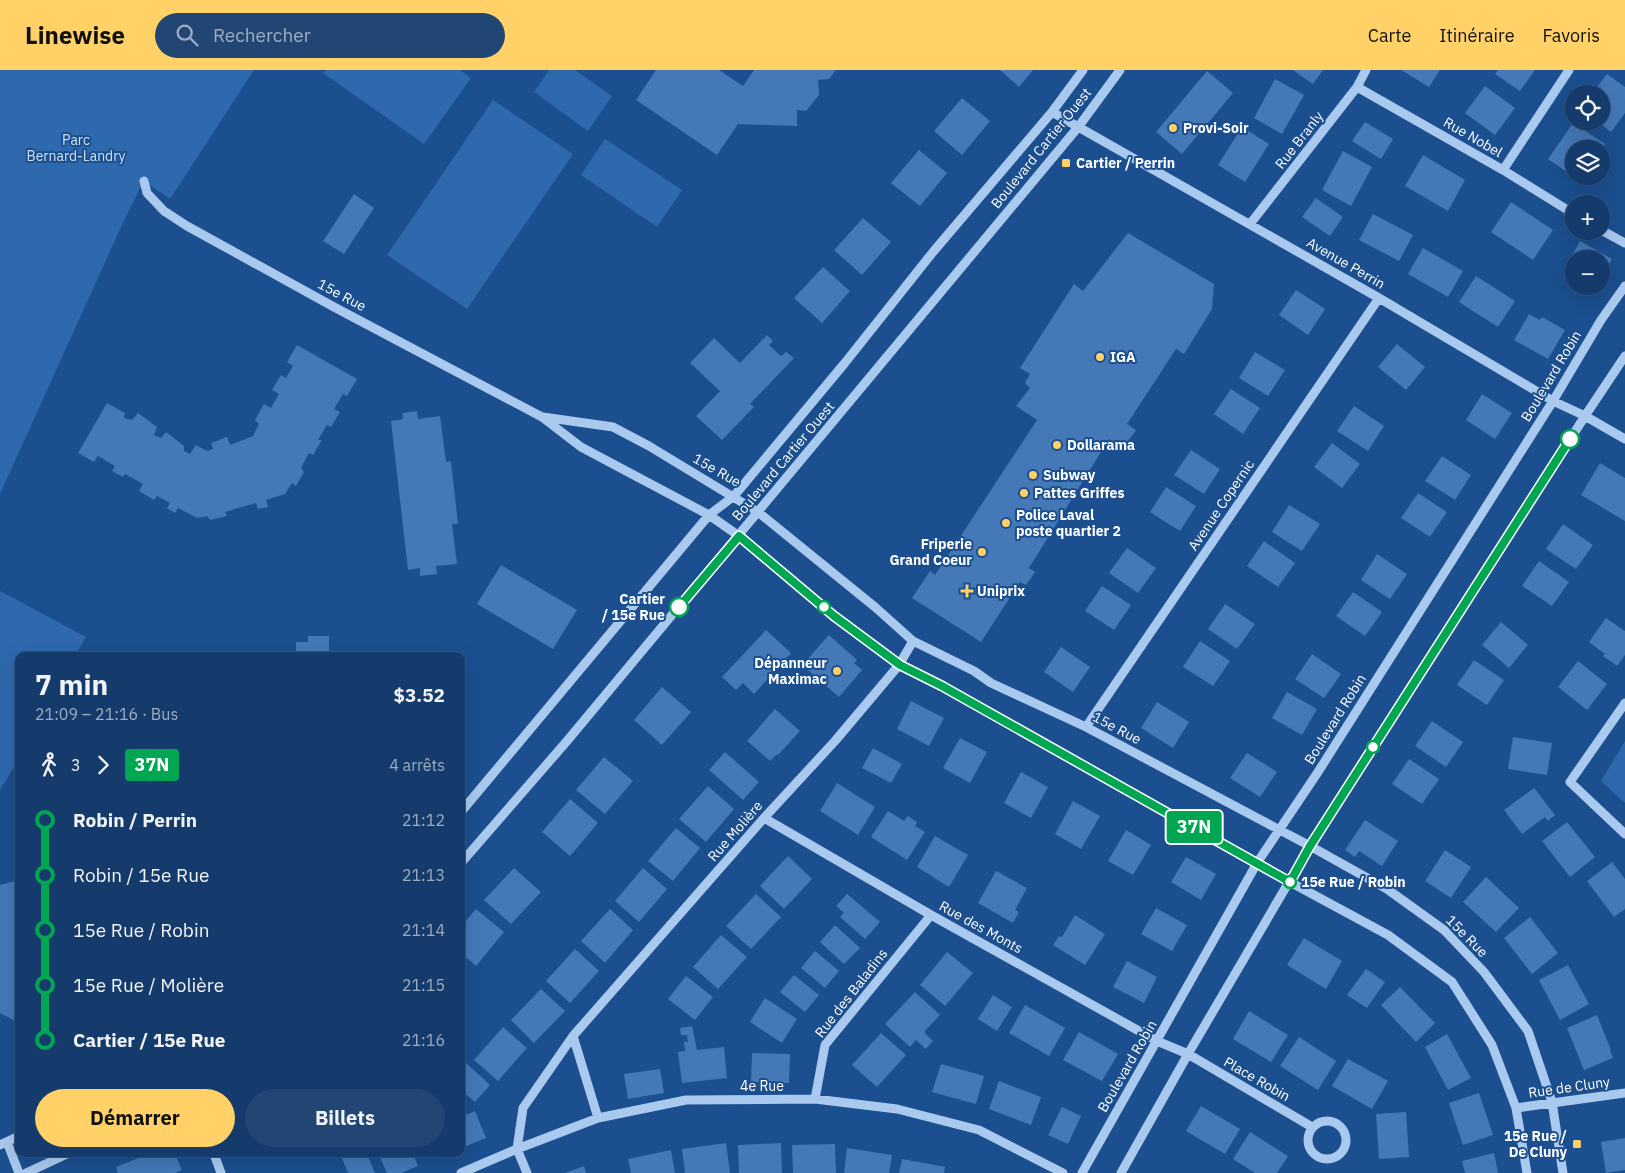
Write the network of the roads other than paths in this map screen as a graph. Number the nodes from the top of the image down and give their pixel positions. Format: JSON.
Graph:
{"nodes":[{"id":1,"x":1083,"y":70,"type":"edge"},
{"id":2,"x":1120,"y":70,"type":"edge"},
{"id":3,"x":1366,"y":70,"type":"edge"},
{"id":4,"x":1569,"y":70,"type":"edge"},
{"id":5,"x":1357,"y":87,"type":"junction"},
{"id":6,"x":1052,"y":112,"type":"junction"},
{"id":7,"x":1079,"y":126,"type":"junction"},
{"id":8,"x":1503,"y":170,"type":"junction"},
{"id":9,"x":144,"y":181,"type":"dead end"},
{"id":10,"x":1565,"y":208,"type":"edge"},
{"id":11,"x":1250,"y":224,"type":"junction"},
{"id":12,"x":1610,"y":235,"type":"edge"},
{"id":13,"x":1625,"y":243,"type":"edge"},
{"id":14,"x":1625,"y":286,"type":"edge"},
{"id":15,"x":1379,"y":298,"type":"junction"},
{"id":16,"x":1625,"y":356,"type":"edge"},
{"id":17,"x":1553,"y":401,"type":"junction"},
{"id":18,"x":1585,"y":416,"type":"junction"},
{"id":19,"x":542,"y":417,"type":"junction"},
{"id":20,"x":1625,"y":439,"type":"edge"},
{"id":21,"x":734,"y":496,"type":"junction"},
{"id":22,"x":758,"y":512,"type":"junction"},
{"id":23,"x":709,"y":515,"type":"junction"},
{"id":24,"x":739,"y":536,"type":"junction"},
{"id":25,"x":913,"y":641,"type":"junction"},
{"id":26,"x":900,"y":665,"type":"junction"},
{"id":27,"x":1625,"y":702,"type":"edge"},
{"id":28,"x":1086,"y":727,"type":"junction"},
{"id":29,"x":465,"y":807,"type":"edge"},
{"id":30,"x":764,"y":818,"type":"junction"},
{"id":31,"x":1280,"y":830,"type":"junction"},
{"id":32,"x":1625,"y":834,"type":"edge"},
{"id":33,"x":1310,"y":846,"type":"junction"},
{"id":34,"x":465,"y":858,"type":"edge"},
{"id":35,"x":1257,"y":863,"type":"junction"},
{"id":36,"x":1290,"y":882,"type":"junction"},
{"id":37,"x":931,"y":915,"type":"junction"},
{"id":38,"x":573,"y":1036,"type":"junction"},
{"id":39,"x":1157,"y":1041,"type":"junction"},
{"id":40,"x":1188,"y":1054,"type":"junction"},
{"id":41,"x":1625,"y":1093,"type":"edge"},
{"id":42,"x":815,"y":1099,"type":"junction"},
{"id":43,"x":1552,"y":1102,"type":"junction"},
{"id":44,"x":1516,"y":1108,"type":"junction"},
{"id":45,"x":598,"y":1118,"type":"junction"},
{"id":46,"x":1312,"y":1127,"type":"junction"},
{"id":47,"x":15,"y":1138,"type":"edge"},
{"id":48,"x":3,"y":1143,"type":"edge"},
{"id":49,"x":517,"y":1149,"type":"junction"},
{"id":50,"x":61,"y":1157,"type":"edge"},
{"id":51,"x":215,"y":1157,"type":"edge"},
{"id":52,"x":19,"y":1173,"type":"edge"},
{"id":53,"x":26,"y":1173,"type":"edge"},
{"id":54,"x":221,"y":1173,"type":"edge"},
{"id":55,"x":460,"y":1173,"type":"edge"},
{"id":56,"x":526,"y":1173,"type":"edge"},
{"id":57,"x":1064,"y":1173,"type":"edge"},
{"id":58,"x":1082,"y":1173,"type":"edge"},
{"id":59,"x":1120,"y":1173,"type":"edge"},
{"id":60,"x":1527,"y":1173,"type":"edge"},
{"id":61,"x":1563,"y":1173,"type":"edge"}],
"edges":[{"from":1,"to":6,"type":"street","name":"Boulevard Cartier Ouest"},
{"from":2,"to":7,"type":"street","name":"Boulevard Cartier Ouest"},
{"from":3,"to":5,"type":"street","name":"Rue Branly"},
{"from":4,"to":8,"type":"street"},
{"from":5,"to":8,"type":"street","name":"Rue Nobel"},
{"from":5,"to":11,"type":"street","name":"Rue Branly"},
{"from":6,"to":7,"type":"street","name":"Avenue Perrin"},
{"from":6,"to":21,"type":"street","name":"Boulevard Cartier Ouest"},
{"from":7,"to":11,"type":"street","name":"Avenue Perrin"},
{"from":7,"to":22,"type":"street","name":"Boulevard Cartier Ouest"},
{"from":8,"to":10,"type":"street","name":"Rue Nobel"},
{"from":9,"to":19,"type":"street","name":"15e Rue"},
{"from":11,"to":15,"type":"street","name":"Avenue Perrin"},
{"from":12,"to":13,"type":"street"},
{"from":14,"to":17,"type":"street","name":"Boulevard Robin"},
{"from":15,"to":17,"type":"street","name":"Avenue Perrin"},
{"from":15,"to":28,"type":"street","name":"Avenue Copernic"},
{"from":16,"to":18,"type":"street"},
{"from":17,"to":18,"type":"street","name":"Avenue Perrin"},
{"from":17,"to":31,"type":"street","name":"Boulevard Robin"},
{"from":18,"to":20,"type":"street","name":"Avenue Perrin"},
{"from":18,"to":33,"type":"street"},
{"from":19,"to":21,"type":"street","name":"15e Rue"},
{"from":19,"to":23,"type":"street","name":"15e Rue"},
{"from":21,"to":22,"type":"street","name":"15e Rue"},
{"from":21,"to":23,"type":"street","name":"Boulevard Cartier Ouest"},
{"from":22,"to":24,"type":"street","name":"Boulevard Cartier Ouest"},
{"from":22,"to":25,"type":"street","name":"15e Rue"},
{"from":23,"to":24,"type":"street","name":"15e Rue"},
{"from":23,"to":29,"type":"street","name":"Boulevard Cartier Ouest"},
{"from":24,"to":26,"type":"street","name":"15e Rue"},
{"from":24,"to":34,"type":"street","name":"Boulevard Cartier Ouest"},
{"from":25,"to":26,"type":"street","name":"Rue Molière"},
{"from":25,"to":28,"type":"street","name":"15e Rue"},
{"from":26,"to":30,"type":"street","name":"Rue Molière"},
{"from":26,"to":35,"type":"street","name":"15e Rue"},
{"from":27,"to":32,"type":"street"},
{"from":28,"to":31,"type":"street","name":"15e Rue"},
{"from":30,"to":37,"type":"street","name":"Rue des Monts"},
{"from":30,"to":38,"type":"street","name":"Rue Molière"},
{"from":31,"to":33,"type":"street","name":"15e Rue"},
{"from":31,"to":35,"type":"street","name":"Boulevard Robin"},
{"from":33,"to":36,"type":"street"},
{"from":33,"to":43,"type":"street","name":"15e Rue"},
{"from":35,"to":36,"type":"street","name":"15e Rue"},
{"from":35,"to":39,"type":"street","name":"Boulevard Robin"},
{"from":36,"to":40,"type":"street"},
{"from":36,"to":44,"type":"street","name":"15e Rue"},
{"from":37,"to":39,"type":"street","name":"Rue des Monts"},
{"from":37,"to":42,"type":"street","name":"Rue des Baladins"},
{"from":38,"to":45,"type":"street"},
{"from":38,"to":49,"type":"street","name":"Rue Molière"},
{"from":39,"to":40,"type":"street","name":"Rue des Monts"},
{"from":39,"to":58,"type":"street","name":"Boulevard Robin"},
{"from":40,"to":46,"type":"street","name":"Place Robin"},
{"from":40,"to":59,"type":"street"},
{"from":41,"to":43,"type":"street","name":"Rue de Cluny"},
{"from":42,"to":45,"type":"street","name":"4e Rue"},
{"from":42,"to":57,"type":"street","name":"4e Rue"},
{"from":43,"to":44,"type":"street","name":"Rue de Cluny"},
{"from":43,"to":61,"type":"street","name":"15e Rue"},
{"from":44,"to":60,"type":"street","name":"15e Rue"},
{"from":45,"to":49,"type":"street","name":"4e Rue"},
{"from":46,"to":46,"type":"street"},
{"from":47,"to":48,"type":"street"},
{"from":48,"to":52,"type":"street"},
{"from":49,"to":55,"type":"street","name":"4e Rue"},
{"from":49,"to":56,"type":"street","name":"Rue Molière"},
{"from":50,"to":53,"type":"street"},
{"from":51,"to":54,"type":"street"}]}
